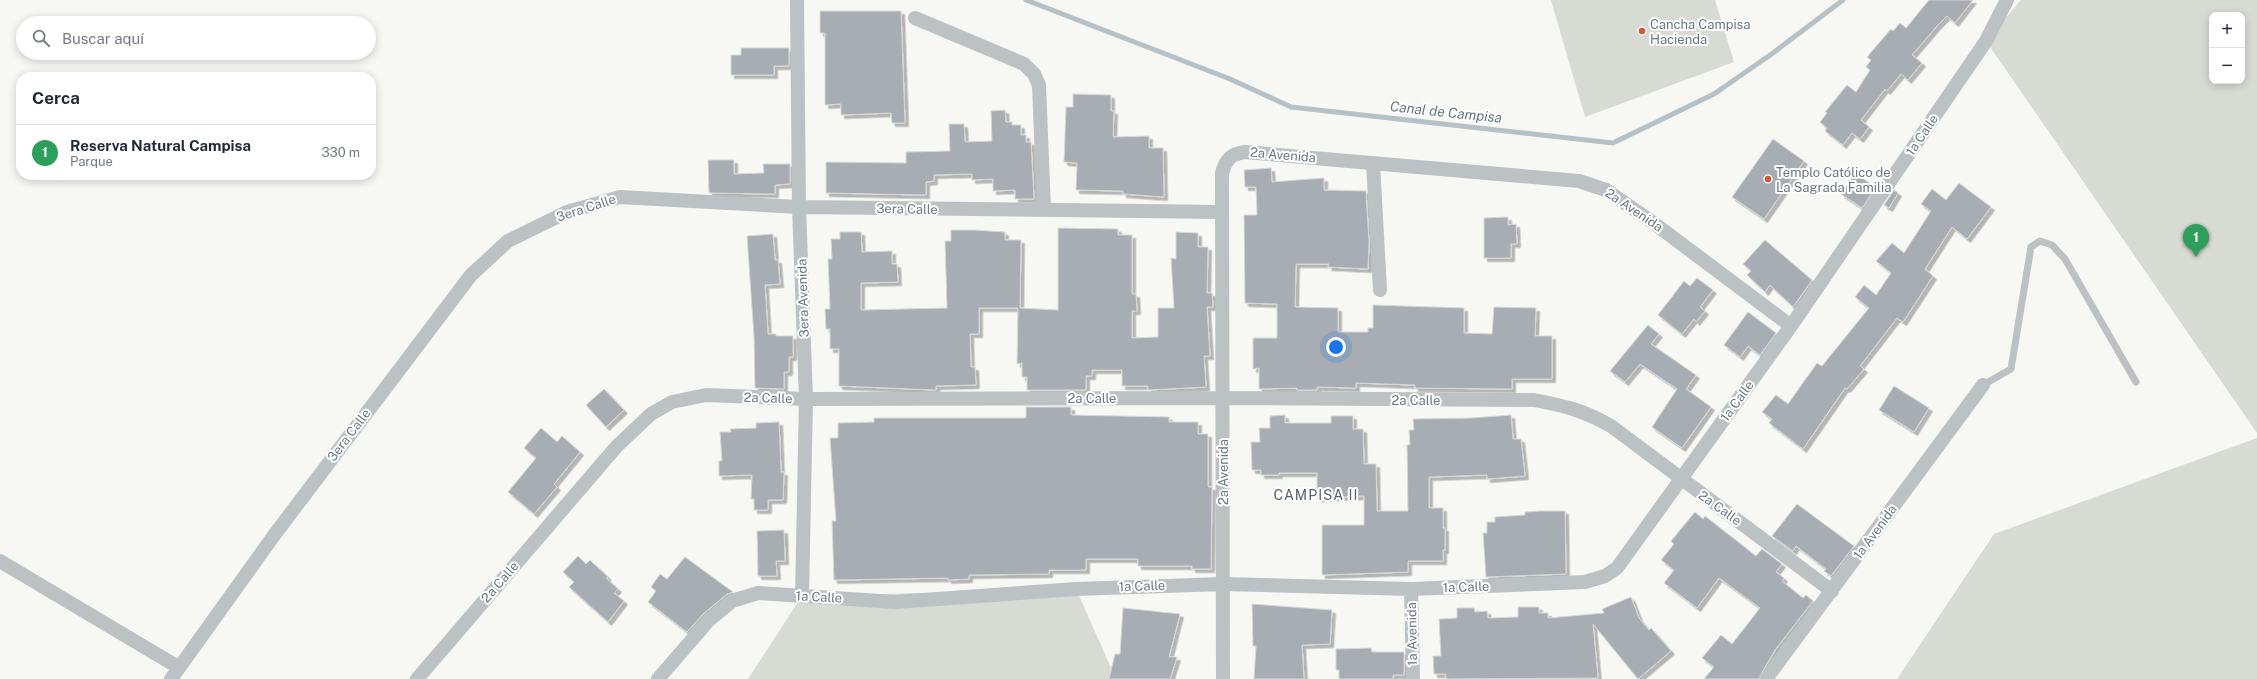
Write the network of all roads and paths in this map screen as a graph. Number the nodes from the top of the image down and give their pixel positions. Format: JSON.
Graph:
{"nodes":[{"id":1,"x":797,"y":0,"type":"edge"},
{"id":2,"x":2007,"y":0,"type":"edge"},
{"id":3,"x":915,"y":18,"type":"dead end"},
{"id":4,"x":1373,"y":163,"type":"junction"},
{"id":5,"x":800,"y":207,"type":"junction"},
{"id":6,"x":1044,"y":210,"type":"junction"},
{"id":7,"x":1222,"y":212,"type":"junction"},
{"id":8,"x":1380,"y":290,"type":"dead end"},
{"id":9,"x":1791,"y":326,"type":"junction"},
{"id":10,"x":2136,"y":382,"type":"dead end"},
{"id":11,"x":1983,"y":385,"type":"joint"},
{"id":12,"x":1224,"y":398,"type":"junction"},
{"id":13,"x":806,"y":399,"type":"junction"},
{"id":14,"x":1681,"y":479,"type":"junction"},
{"id":15,"x":0,"y":561,"type":"edge"},
{"id":16,"x":1223,"y":584,"type":"junction"},
{"id":17,"x":1411,"y":590,"type":"junction"},
{"id":18,"x":1832,"y":591,"type":"junction"},
{"id":19,"x":802,"y":596,"type":"junction"},
{"id":20,"x":178,"y":667,"type":"junction"},
{"id":21,"x":171,"y":679,"type":"edge"},
{"id":22,"x":417,"y":679,"type":"edge"},
{"id":23,"x":658,"y":679,"type":"edge"},
{"id":24,"x":1223,"y":679,"type":"edge"},
{"id":25,"x":1413,"y":679,"type":"edge"},
{"id":26,"x":1766,"y":679,"type":"edge"}],
"edges":[{"from":1,"to":5,"type":"street","name":"3era Avenida"},
{"from":2,"to":9,"type":"street","name":"1a Calle"},
{"from":3,"to":6,"type":"street"},
{"from":4,"to":7,"type":"street","name":"2a Avenida"},
{"from":4,"to":8,"type":"street"},
{"from":4,"to":9,"type":"street","name":"2a Avenida"},
{"from":5,"to":6,"type":"street","name":"3era Calle"},
{"from":5,"to":13,"type":"street","name":"3era Avenida"},
{"from":5,"to":20,"type":"street","name":"3era Calle"},
{"from":6,"to":7,"type":"street","name":"3era Calle"},
{"from":7,"to":12,"type":"street","name":"2a Avenida"},
{"from":9,"to":14,"type":"street","name":"1a Calle"},
{"from":10,"to":11,"type":"lane"},
{"from":11,"to":18,"type":"street","name":"1a Avenida"},
{"from":12,"to":13,"type":"street","name":"2a Calle"},
{"from":12,"to":14,"type":"street","name":"2a Calle"},
{"from":12,"to":16,"type":"street","name":"2a Avenida"},
{"from":13,"to":19,"type":"street","name":"3era Avenida"},
{"from":13,"to":22,"type":"street","name":"2a Calle"},
{"from":14,"to":17,"type":"street","name":"1a Calle"},
{"from":14,"to":18,"type":"street","name":"2a Calle"},
{"from":15,"to":20,"type":"street"},
{"from":16,"to":17,"type":"street","name":"1a Calle"},
{"from":16,"to":19,"type":"street","name":"1a Calle"},
{"from":16,"to":24,"type":"street","name":"2a Avenida"},
{"from":17,"to":25,"type":"street","name":"1a Avenida"},
{"from":18,"to":26,"type":"street","name":"1a Avenida"},
{"from":19,"to":23,"type":"street","name":"1a Calle"},
{"from":20,"to":21,"type":"street","name":"3era Calle"}]}
